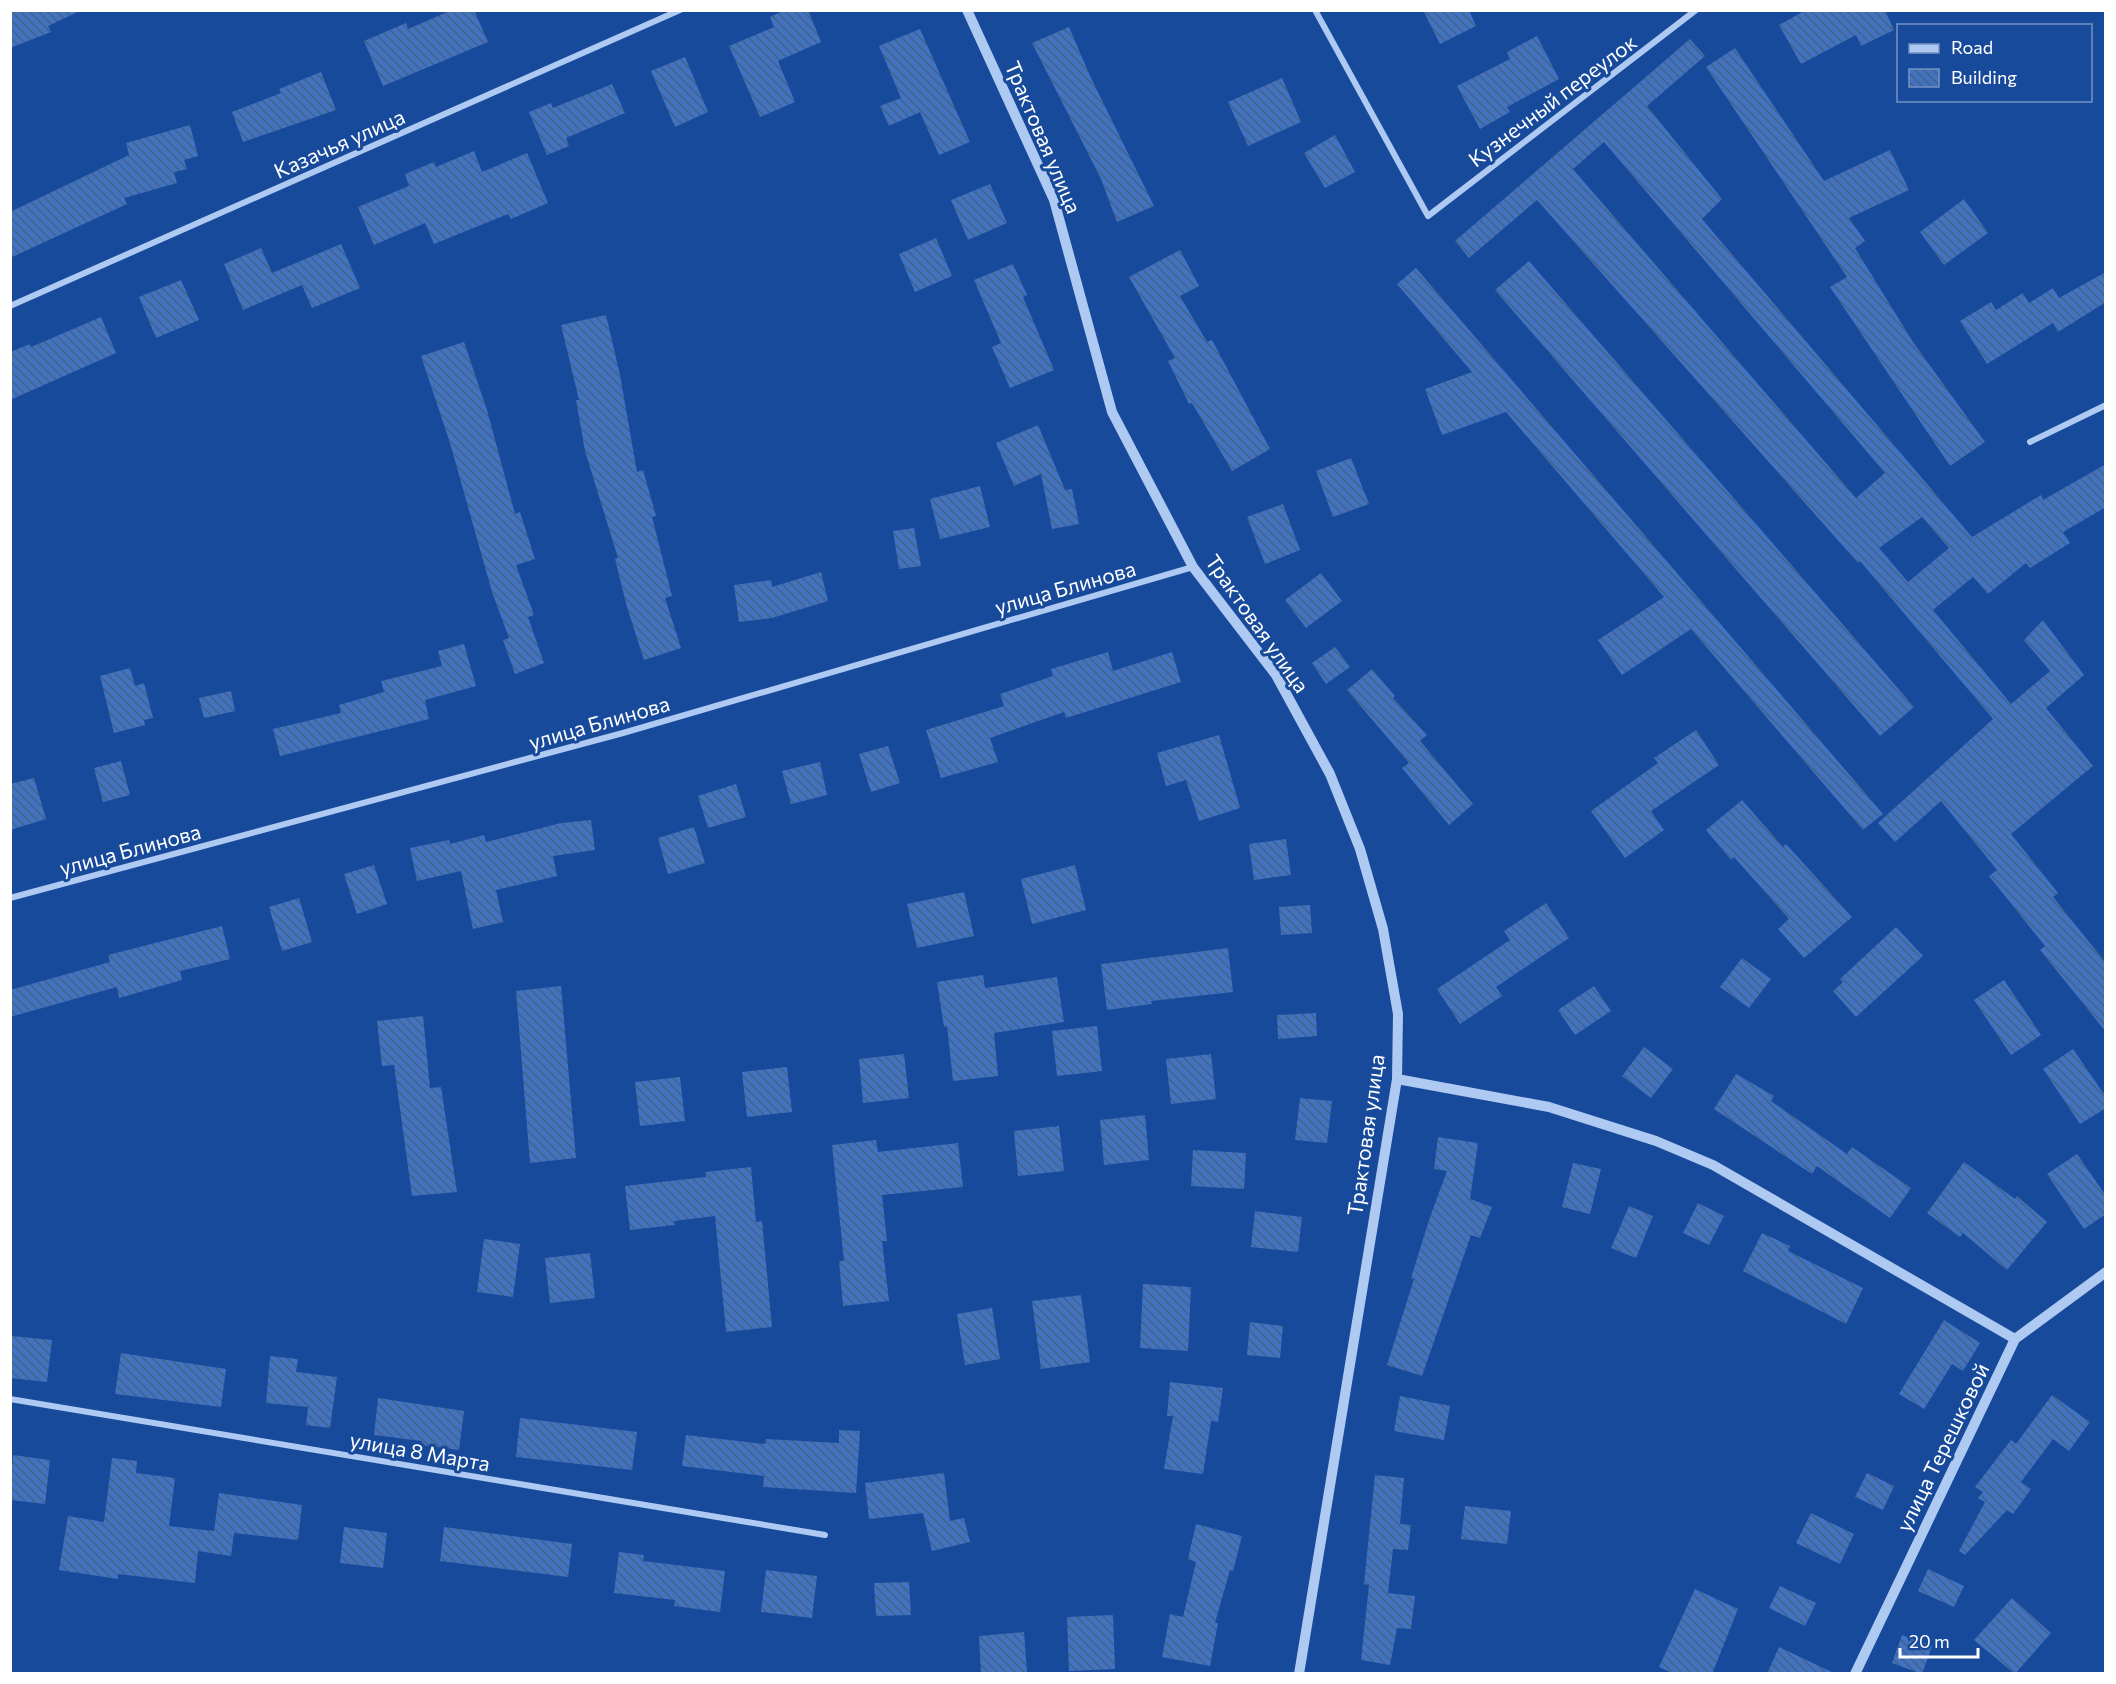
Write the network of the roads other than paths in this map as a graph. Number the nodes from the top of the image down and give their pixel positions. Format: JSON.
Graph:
{"nodes":[{"id":1,"x":680,"y":10,"type":"edge"},
{"id":2,"x":967,"y":10,"type":"edge"},
{"id":3,"x":1315,"y":10,"type":"edge"},
{"id":4,"x":1696,"y":10,"type":"edge"},
{"id":5,"x":10,"y":306,"type":"edge"},
{"id":6,"x":2106,"y":405,"type":"edge"},
{"id":7,"x":2030,"y":442,"type":"dead end"},
{"id":8,"x":1193,"y":567,"type":"junction"},
{"id":9,"x":10,"y":898,"type":"edge"},
{"id":10,"x":1397,"y":1079,"type":"junction"},
{"id":11,"x":2106,"y":1272,"type":"edge"},
{"id":12,"x":2015,"y":1339,"type":"junction"},
{"id":13,"x":10,"y":1399,"type":"edge"},
{"id":14,"x":825,"y":1535,"type":"dead end"},
{"id":15,"x":1299,"y":1674,"type":"edge"},
{"id":16,"x":1855,"y":1674,"type":"edge"}],
"edges":[{"from":1,"to":5,"type":"street","name":"Казачья улица"},
{"from":2,"to":8,"type":"street","name":"Трактовая улица"},
{"from":3,"to":4,"type":"street","name":"Кузнечный переулок"},
{"from":6,"to":7,"type":"street"},
{"from":8,"to":9,"type":"street","name":"улица Блинова"},
{"from":8,"to":10,"type":"street","name":"Трактовая улица"},
{"from":10,"to":12,"type":"street"},
{"from":10,"to":15,"type":"street","name":"Трактовая улица"},
{"from":11,"to":12,"type":"street","name":"улица Терешковой"},
{"from":12,"to":16,"type":"street","name":"улица Терешковой"},
{"from":13,"to":14,"type":"street","name":"улица 8 Марта"}]}
